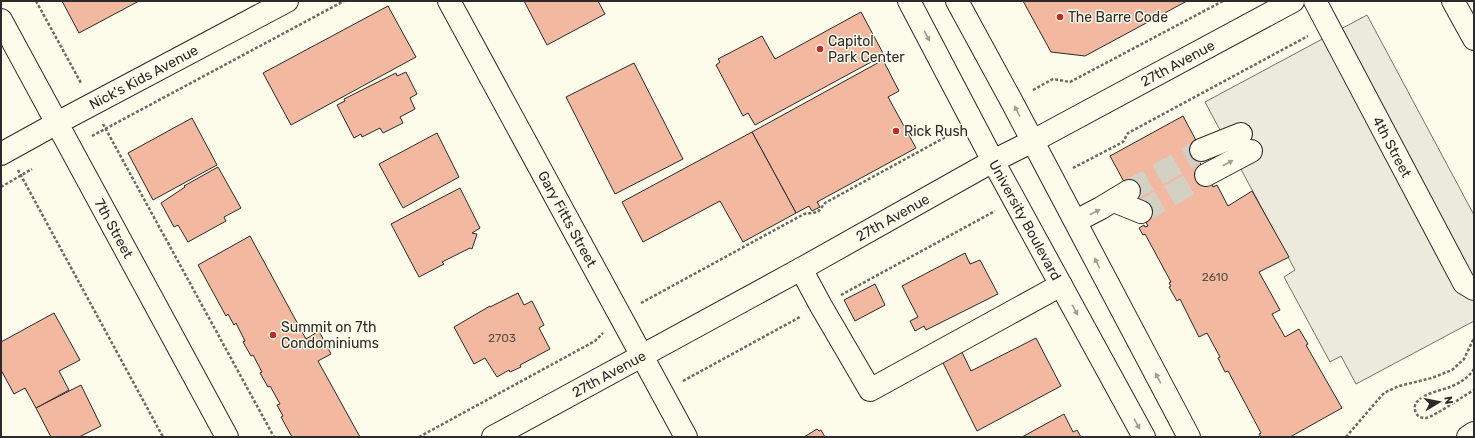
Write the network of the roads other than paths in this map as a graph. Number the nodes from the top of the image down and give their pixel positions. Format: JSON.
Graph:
{"nodes":[{"id":1,"x":287,"y":1,"type":"edge"},
{"id":2,"x":449,"y":1,"type":"edge"},
{"id":3,"x":909,"y":1,"type":"edge"},
{"id":4,"x":957,"y":1,"type":"edge"},
{"id":5,"x":1293,"y":1,"type":"edge"},
{"id":6,"x":1315,"y":1,"type":"edge"},
{"id":7,"x":1453,"y":1,"type":"edge"},
{"id":8,"x":1,"y":20,"type":"edge"},
{"id":9,"x":1474,"y":39,"type":"edge"},
{"id":10,"x":57,"y":123,"type":"junction"},
{"id":11,"x":1033,"y":142,"type":"junction"},
{"id":12,"x":1201,"y":150,"type":"tunnel mouth"},
{"id":13,"x":8,"y":160,"type":"edge"},
{"id":14,"x":993,"y":161,"type":"junction"},
{"id":15,"x":1206,"y":175,"type":"tunnel mouth"},
{"id":16,"x":1141,"y":212,"type":"dead end"},
{"id":17,"x":1076,"y":221,"type":"junction"},
{"id":18,"x":801,"y":269,"type":"junction"},
{"id":19,"x":1061,"y":285,"type":"junction"},
{"id":20,"x":1474,"y":289,"type":"edge"},
{"id":21,"x":642,"y":357,"type":"junction"},
{"id":22,"x":1474,"y":433,"type":"edge"},
{"id":23,"x":227,"y":437,"type":"edge"},
{"id":24,"x":493,"y":437,"type":"edge"},
{"id":25,"x":686,"y":437,"type":"edge"},
{"id":26,"x":1144,"y":437,"type":"edge"},
{"id":27,"x":1189,"y":437,"type":"edge"},
{"id":28,"x":1468,"y":437,"type":"edge"}],
"edges":[{"from":1,"to":10,"type":"main road","name":"Nick's Kids Avenue"},
{"from":2,"to":21,"type":"main road","name":"Gary Fitts Street"},
{"from":3,"to":14,"type":"main road","name":"University Boulevard","one_way":true},
{"from":11,"to":4,"type":"main road","one_way":true},
{"from":5,"to":11,"type":"main road","name":"27th Avenue"},
{"from":6,"to":20,"type":"main road","name":"4th Street"},
{"from":7,"to":9,"type":"main road"},
{"from":8,"to":10,"type":"main road","name":"7th Street"},
{"from":10,"to":13,"type":"main road","name":"Nick's Kids Avenue"},
{"from":10,"to":23,"type":"main road","name":"7th Street"},
{"from":11,"to":14,"type":"main road","name":"27th Avenue"},
{"from":11,"to":17,"type":"main road"},
{"from":15,"to":12,"type":"main road","one_way":true},
{"from":14,"to":18,"type":"main road","name":"27th Avenue"},
{"from":14,"to":19,"type":"main road","name":"University Boulevard"},
{"from":17,"to":16,"type":"main road","one_way":true},
{"from":27,"to":17,"type":"main road","one_way":true},
{"from":18,"to":19,"type":"main road"},
{"from":18,"to":21,"type":"main road","name":"27th Avenue"},
{"from":19,"to":26,"type":"main road","name":"University Boulevard","one_way":true},
{"from":21,"to":24,"type":"main road","name":"27th Avenue"},
{"from":21,"to":25,"type":"main road","name":"Gary Fitts Street"},
{"from":22,"to":28,"type":"main road"}]}
